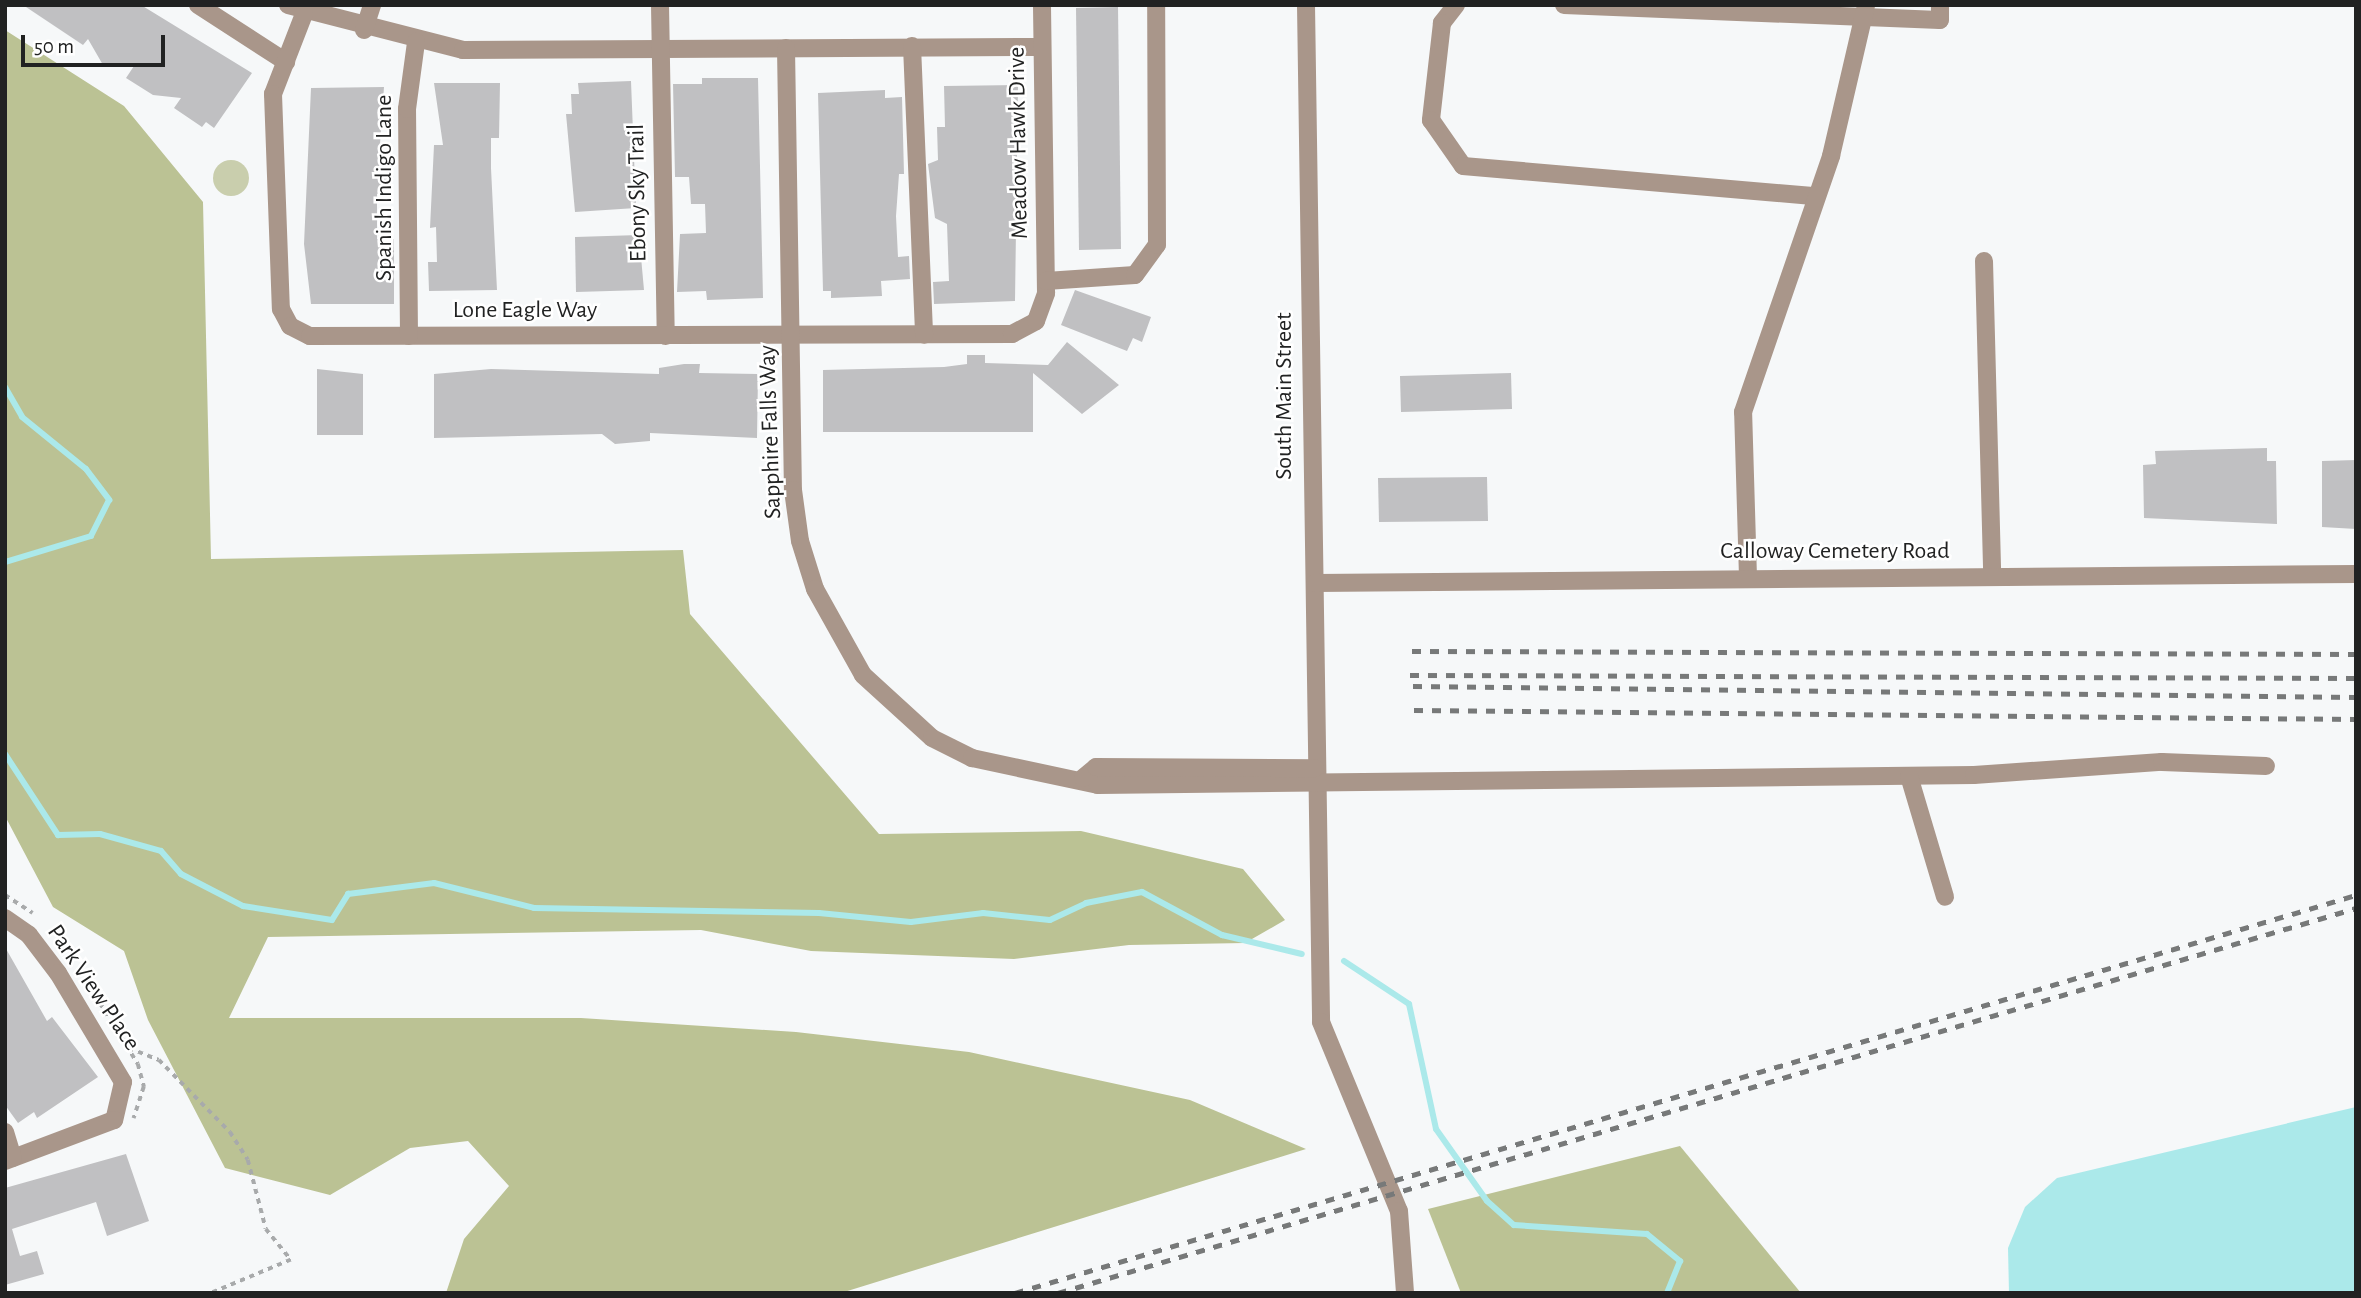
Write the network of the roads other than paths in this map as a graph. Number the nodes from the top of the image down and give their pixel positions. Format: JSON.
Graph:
{"nodes":[{"id":1,"x":198,"y":5,"type":"edge"},
{"id":2,"x":372,"y":5,"type":"edge"},
{"id":3,"x":660,"y":5,"type":"edge"},
{"id":4,"x":1042,"y":5,"type":"edge"},
{"id":5,"x":1156,"y":5,"type":"edge"},
{"id":6,"x":1306,"y":5,"type":"edge"},
{"id":7,"x":1456,"y":5,"type":"edge"},
{"id":8,"x":1564,"y":5,"type":"edge"},
{"id":9,"x":1940,"y":5,"type":"edge"},
{"id":10,"x":296,"y":9,"type":"edge"},
{"id":11,"x":1865,"y":10,"type":"edge"},
{"id":12,"x":365,"y":30,"type":"junction"},
{"id":13,"x":416,"y":42,"type":"junction"},
{"id":14,"x":912,"y":47,"type":"junction"},
{"id":15,"x":1042,"y":47,"type":"junction"},
{"id":16,"x":659,"y":48,"type":"junction"},
{"id":17,"x":786,"y":48,"type":"junction"},
{"id":18,"x":286,"y":62,"type":"junction"},
{"id":19,"x":1816,"y":196,"type":"junction"},
{"id":20,"x":1984,"y":261,"type":"dead end"},
{"id":21,"x":1046,"y":281,"type":"junction"},
{"id":22,"x":792,"y":335,"type":"junction"},
{"id":23,"x":924,"y":335,"type":"junction"},
{"id":24,"x":409,"y":336,"type":"junction"},
{"id":25,"x":666,"y":336,"type":"junction"},
{"id":26,"x":2356,"y":574,"type":"edge"},
{"id":27,"x":1992,"y":576,"type":"junction"},
{"id":28,"x":1748,"y":578,"type":"junction"},
{"id":29,"x":1315,"y":583,"type":"junction"},
{"id":30,"x":2266,"y":766,"type":"dead end"},
{"id":31,"x":1909,"y":776,"type":"junction"},
{"id":32,"x":1315,"y":777,"type":"junction"},
{"id":33,"x":1945,"y":897,"type":"dead end"},
{"id":34,"x":5,"y":918,"type":"edge"},
{"id":35,"x":5,"y":1132,"type":"edge"},
{"id":36,"x":9,"y":1160,"type":"edge"},
{"id":37,"x":1405,"y":1293,"type":"edge"}],
"edges":[{"from":1,"to":18,"type":"street"},
{"from":2,"to":12,"type":"street"},
{"from":3,"to":16,"type":"street","name":"Ebony Sky Trail"},
{"from":4,"to":15,"type":"street","name":"Meadow Hawk Drive"},
{"from":5,"to":21,"type":"street"},
{"from":6,"to":29,"type":"street","name":"South Main Street"},
{"from":7,"to":19,"type":"street"},
{"from":8,"to":11,"type":"street"},
{"from":9,"to":11,"type":"street"},
{"from":10,"to":12,"type":"street"},
{"from":10,"to":18,"type":"street","name":"Lone Eagle Way"},
{"from":11,"to":19,"type":"street"},
{"from":12,"to":13,"type":"street"},
{"from":13,"to":16,"type":"street"},
{"from":13,"to":24,"type":"street","name":"Spanish Indigo Lane"},
{"from":14,"to":15,"type":"street"},
{"from":14,"to":17,"type":"street"},
{"from":14,"to":23,"type":"street"},
{"from":15,"to":21,"type":"street","name":"Meadow Hawk Drive"},
{"from":16,"to":17,"type":"street"},
{"from":16,"to":25,"type":"street","name":"Ebony Sky Trail"},
{"from":17,"to":22,"type":"street","name":"Sapphire Falls Way"},
{"from":18,"to":24,"type":"street","name":"Lone Eagle Way"},
{"from":19,"to":28,"type":"street"},
{"from":20,"to":27,"type":"street"},
{"from":21,"to":23,"type":"street","name":"Lone Eagle Way"},
{"from":22,"to":23,"type":"street","name":"Lone Eagle Way"},
{"from":22,"to":25,"type":"street","name":"Lone Eagle Way"},
{"from":22,"to":32,"type":"street","name":"Sapphire Falls Way"},
{"from":24,"to":25,"type":"street","name":"Lone Eagle Way"},
{"from":26,"to":27,"type":"street","name":"Calloway Cemetery Road"},
{"from":27,"to":28,"type":"street","name":"Calloway Cemetery Road"},
{"from":28,"to":29,"type":"street","name":"Calloway Cemetery Road"},
{"from":29,"to":32,"type":"street","name":"South Main Street"},
{"from":30,"to":31,"type":"street","name":"Sapphire Falls Way"},
{"from":31,"to":32,"type":"street","name":"Sapphire Falls Way"},
{"from":31,"to":33,"type":"street"},
{"from":32,"to":37,"type":"street","name":"South Main Street"},
{"from":34,"to":36,"type":"street","name":"Park View Place"},
{"from":35,"to":36,"type":"street"}]}
